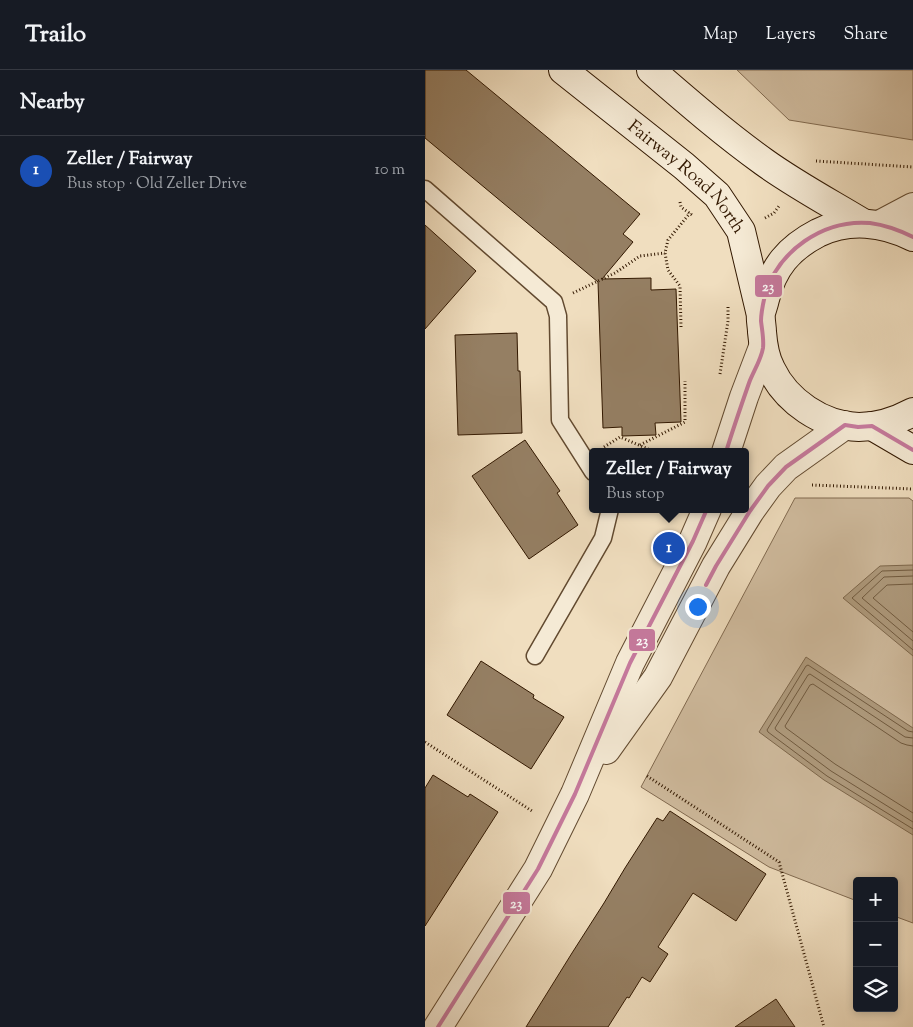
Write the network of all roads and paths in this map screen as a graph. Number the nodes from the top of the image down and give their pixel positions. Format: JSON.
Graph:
{"nodes":[{"id":1,"x":563,"y":70,"type":"edge"},
{"id":2,"x":651,"y":70,"type":"edge"},
{"id":3,"x":808,"y":160,"type":"dead end"},
{"id":4,"x":913,"y":166,"type":"edge"},
{"id":5,"x":425,"y":189,"type":"edge"},
{"id":6,"x":784,"y":200,"type":"dead end"},
{"id":7,"x":913,"y":207,"type":"edge"},
{"id":8,"x":690,"y":213,"type":"dead end"},
{"id":9,"x":758,"y":222,"type":"dead end"},
{"id":10,"x":871,"y":224,"type":"junction"},
{"id":11,"x":913,"y":237,"type":"edge"},
{"id":12,"x":665,"y":253,"type":"junction"},
{"id":13,"x":554,"y":302,"type":"junction"},
{"id":14,"x":727,"y":303,"type":"dead end"},
{"id":15,"x":761,"y":315,"type":"junction"},
{"id":16,"x":681,"y":327,"type":"dead end"},
{"id":17,"x":763,"y":347,"type":"junction"},
{"id":18,"x":719,"y":378,"type":"dead end"},
{"id":19,"x":685,"y":382,"type":"dead end"},
{"id":20,"x":913,"y":412,"type":"edge"},
{"id":21,"x":845,"y":425,"type":"junction"},
{"id":22,"x":872,"y":426,"type":"junction"},
{"id":23,"x":640,"y":445,"type":"junction"},
{"id":24,"x":602,"y":448,"type":"edge"},
{"id":25,"x":646,"y":448,"type":"edge"},
{"id":26,"x":727,"y":448,"type":"edge"},
{"id":27,"x":913,"y":450,"type":"edge"},
{"id":28,"x":589,"y":466,"type":"edge"},
{"id":29,"x":808,"y":485,"type":"dead end"},
{"id":30,"x":913,"y":489,"type":"edge"},
{"id":31,"x":609,"y":513,"type":"edge"},
{"id":32,"x":705,"y":513,"type":"edge"},
{"id":33,"x":749,"y":513,"type":"edge"},
{"id":34,"x":749,"y":513,"type":"edge"},
{"id":35,"x":535,"y":656,"type":"dead end"},
{"id":36,"x":425,"y":742,"type":"edge"},
{"id":37,"x":647,"y":776,"type":"dead end"},
{"id":38,"x":575,"y":794,"type":"junction"},
{"id":39,"x":532,"y":812,"type":"dead end"},
{"id":40,"x":438,"y":1027,"type":"edge"},
{"id":41,"x":824,"y":1027,"type":"edge"}],
"edges":[{"from":1,"to":15,"type":"street","name":"Fairway Road North"},
{"from":2,"to":10,"type":"street"},
{"from":3,"to":4,"type":"path"},
{"from":5,"to":13,"type":"lane"},
{"from":6,"to":9,"type":"path"},
{"from":7,"to":10,"type":"street"},
{"from":8,"to":12,"type":"path"},
{"from":10,"to":11,"type":"street"},
{"from":10,"to":15,"type":"street"},
{"from":12,"to":13,"type":"path"},
{"from":12,"to":16,"type":"path"},
{"from":13,"to":28,"type":"lane"},
{"from":14,"to":18,"type":"path"},
{"from":15,"to":17,"type":"street"},
{"from":17,"to":21,"type":"street"},
{"from":17,"to":26,"type":"street"},
{"from":19,"to":23,"type":"path"},
{"from":20,"to":22,"type":"street"},
{"from":21,"to":22,"type":"street"},
{"from":21,"to":34,"type":"street"},
{"from":22,"to":27,"type":"street"},
{"from":23,"to":24,"type":"path"},
{"from":23,"to":25,"type":"path"},
{"from":29,"to":30,"type":"path"},
{"from":31,"to":35,"type":"lane"},
{"from":32,"to":38,"type":"street"},
{"from":33,"to":38,"type":"street"},
{"from":36,"to":39,"type":"path"},
{"from":37,"to":41,"type":"path"},
{"from":38,"to":40,"type":"street"}]}
